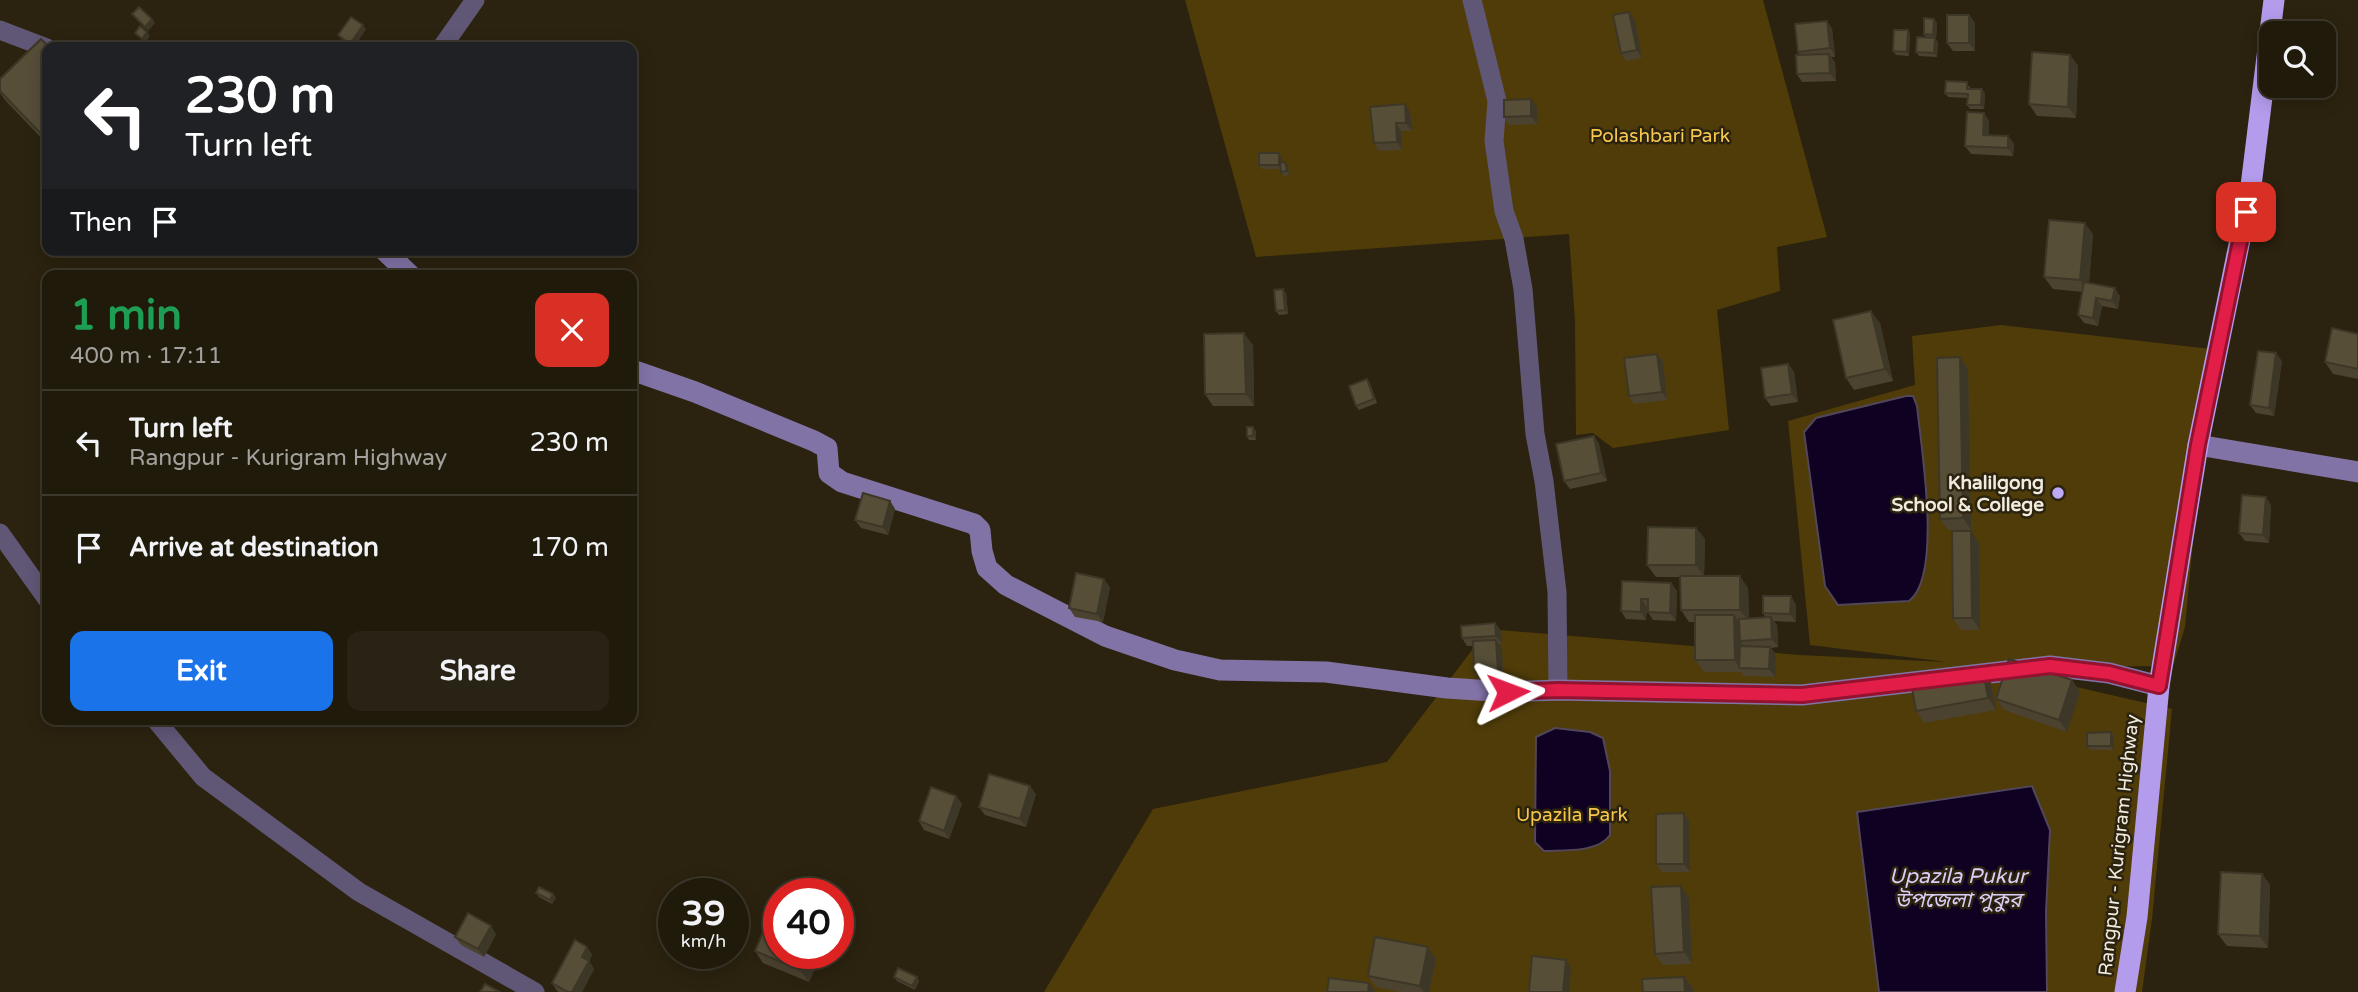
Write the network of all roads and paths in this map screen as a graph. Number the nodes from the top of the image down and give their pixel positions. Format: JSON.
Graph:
{"nodes":[{"id":1,"x":475,"y":0,"type":"edge"},
{"id":2,"x":1472,"y":0,"type":"edge"},
{"id":3,"x":2274,"y":0,"type":"edge"},
{"id":4,"x":0,"y":30,"type":"edge"},
{"id":5,"x":446,"y":42,"type":"edge"},
{"id":6,"x":42,"y":46,"type":"edge"},
{"id":7,"x":390,"y":256,"type":"edge"},
{"id":8,"x":405,"y":270,"type":"edge"},
{"id":9,"x":637,"y":372,"type":"edge"},
{"id":10,"x":2198,"y":445,"type":"junction"},
{"id":11,"x":2358,"y":472,"type":"edge"},
{"id":12,"x":0,"y":533,"type":"edge"},
{"id":13,"x":42,"y":592,"type":"edge"},
{"id":14,"x":2159,"y":686,"type":"junction"},
{"id":15,"x":1558,"y":690,"type":"junction"},
{"id":16,"x":160,"y":725,"type":"edge"},
{"id":17,"x":535,"y":992,"type":"edge"},
{"id":18,"x":2125,"y":992,"type":"edge"}],
"edges":[{"from":1,"to":5,"type":"street"},
{"from":2,"to":15,"type":"street"},
{"from":3,"to":10,"type":"highway","name":"Rangpur - Kurigram Highway"},
{"from":4,"to":6,"type":"street"},
{"from":7,"to":8,"type":"street"},
{"from":9,"to":15,"type":"street"},
{"from":10,"to":11,"type":"street"},
{"from":10,"to":14,"type":"highway","name":"Rangpur - Kurigram Highway"},
{"from":12,"to":13,"type":"street"},
{"from":14,"to":15,"type":"street"},
{"from":14,"to":18,"type":"highway","name":"Rangpur - Kurigram Highway"},
{"from":16,"to":17,"type":"street"}]}
